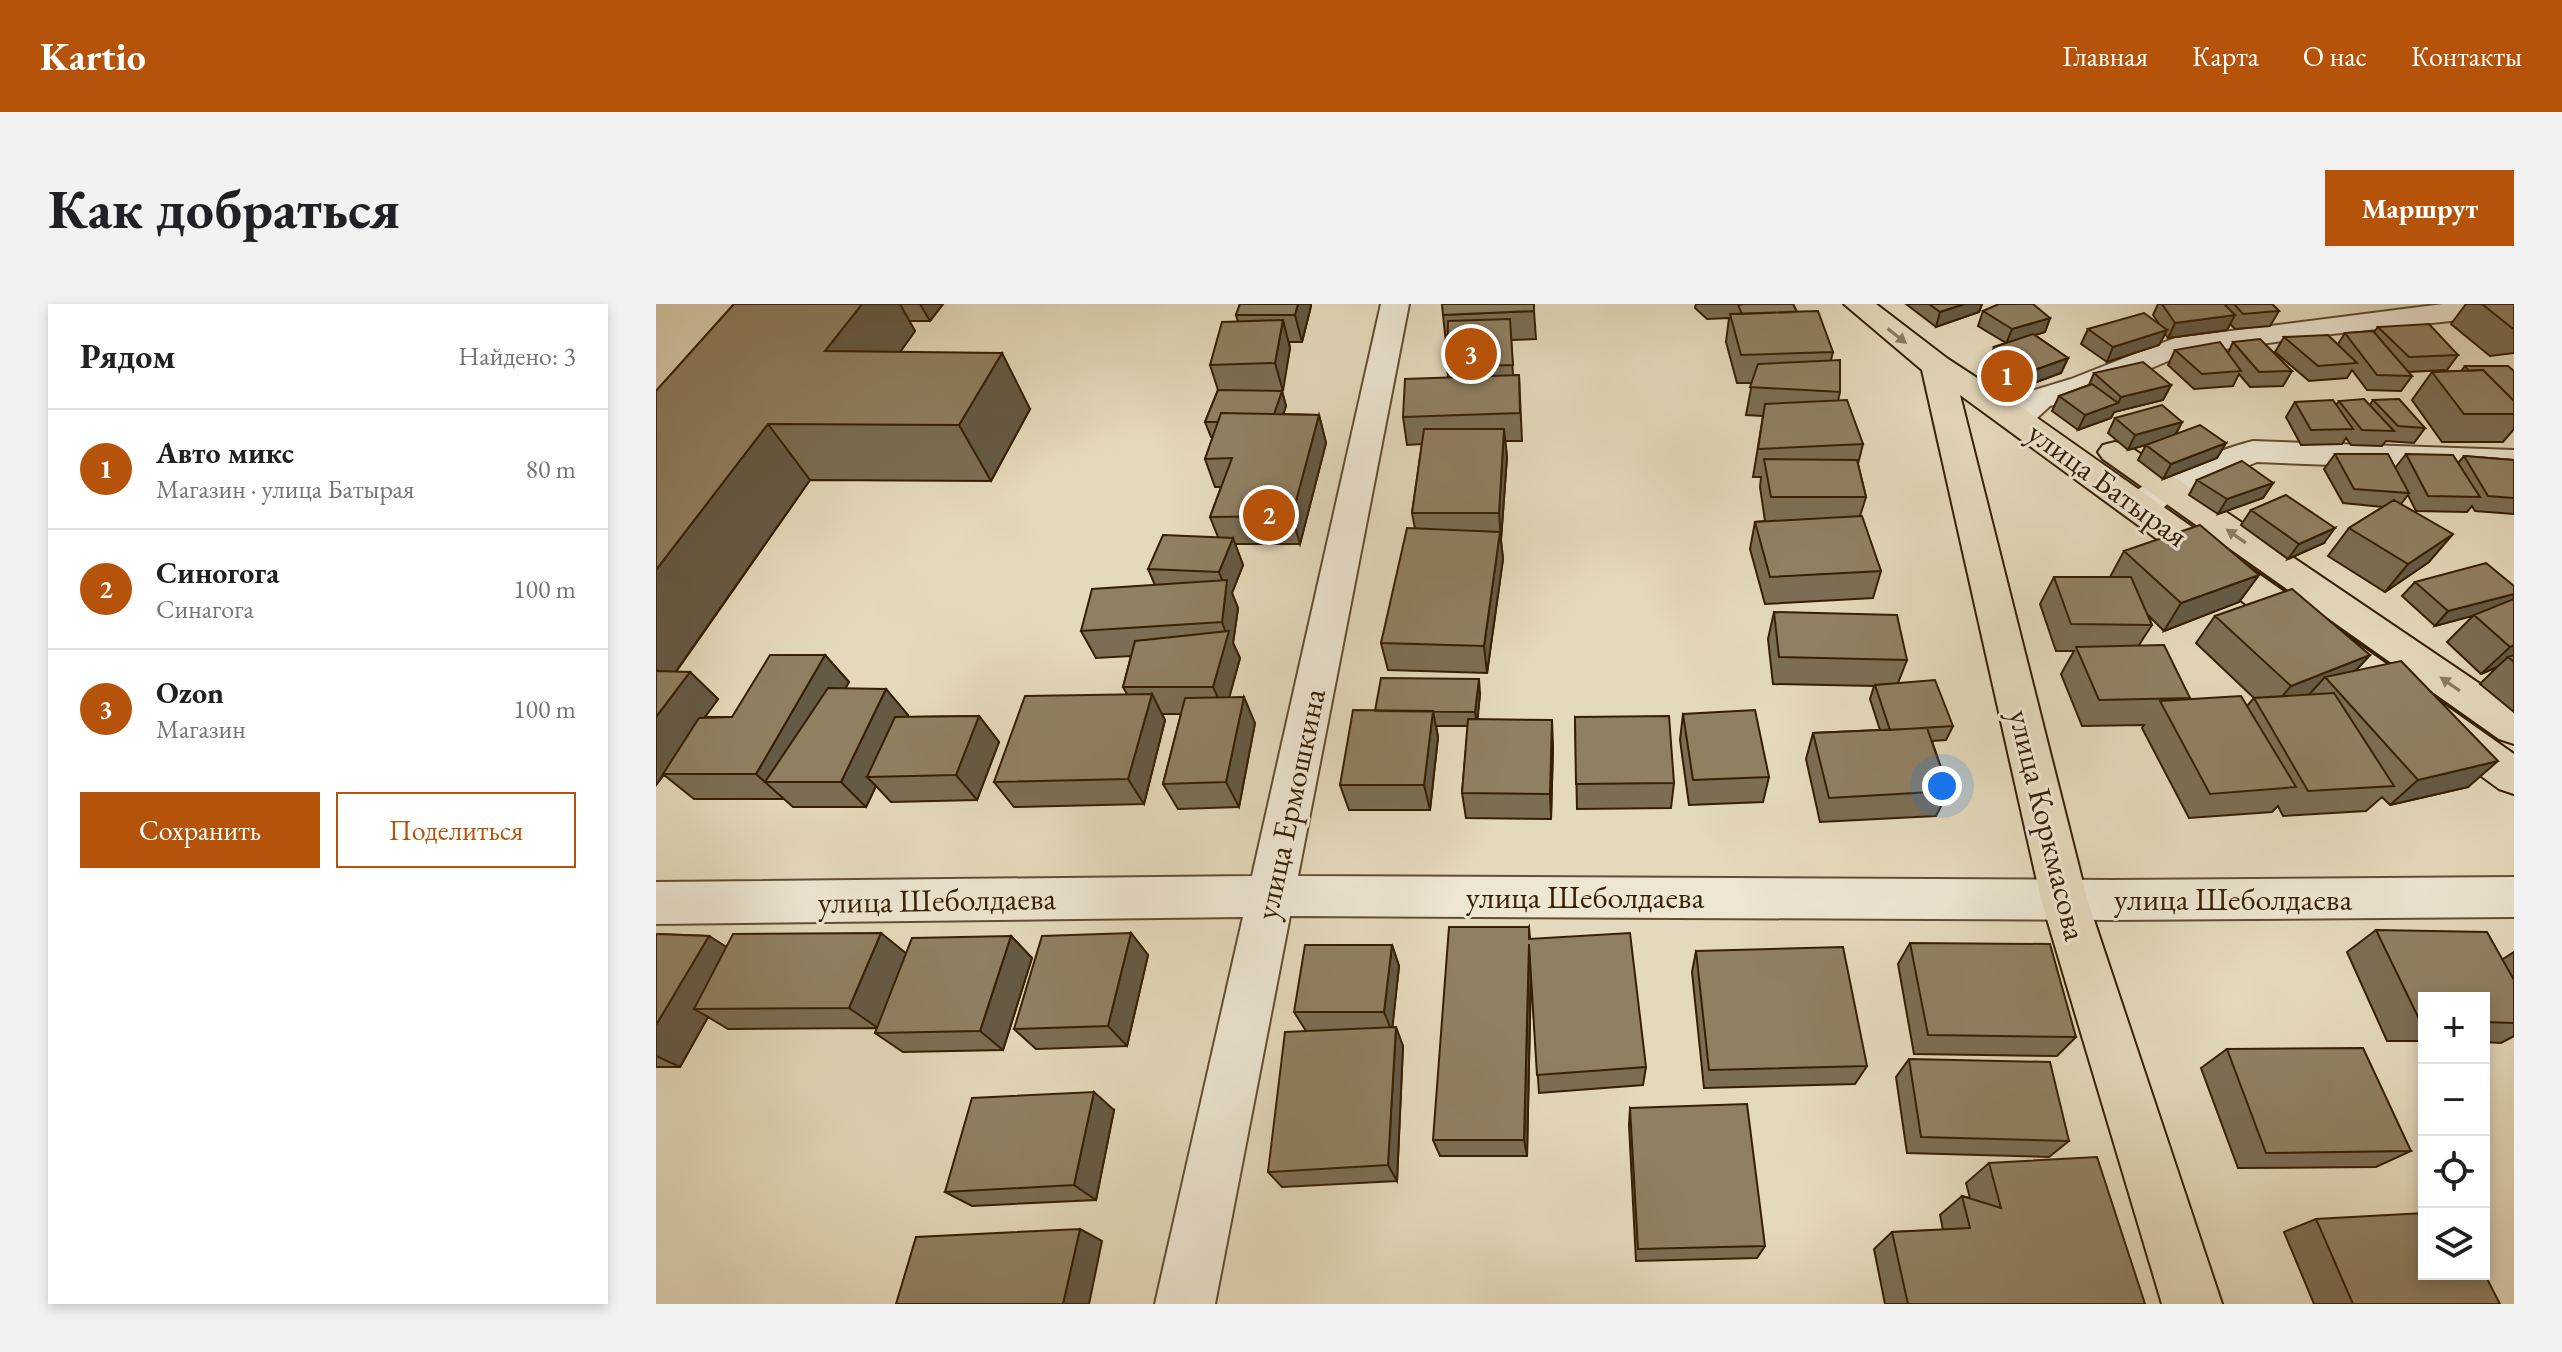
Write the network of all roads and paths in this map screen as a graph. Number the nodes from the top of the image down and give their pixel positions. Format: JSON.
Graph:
{"nodes":[{"id":1,"x":1395,"y":304,"type":"edge"},
{"id":2,"x":1858,"y":304,"type":"edge"},
{"id":3,"x":1894,"y":304,"type":"edge"},
{"id":4,"x":2514,"y":305,"type":"edge"},
{"id":5,"x":1949,"y":358,"type":"junction"},
{"id":6,"x":2026,"y":407,"type":"junction"},
{"id":7,"x":2514,"y":461,"type":"edge"},
{"id":8,"x":2151,"y":496,"type":"junction"},
{"id":9,"x":2510,"y":756,"type":"edge"},
{"id":10,"x":1271,"y":896,"type":"junction"},
{"id":11,"x":2514,"y":897,"type":"edge"},
{"id":12,"x":2064,"y":899,"type":"junction"},
{"id":13,"x":656,"y":903,"type":"edge"},
{"id":14,"x":1185,"y":1304,"type":"edge"},
{"id":15,"x":2192,"y":1304,"type":"edge"}],
"edges":[{"from":1,"to":10,"type":"street","name":"улица Ермошкина"},
{"from":2,"to":5,"type":"main road","name":"улица Батырая","one_way":true},
{"from":3,"to":5,"type":"main road","name":"улица Батырая"},
{"from":4,"to":6,"type":"street"},
{"from":5,"to":6,"type":"main road","name":"улица Батырая"},
{"from":5,"to":12,"type":"main road","name":"улица Коркмасова"},
{"from":6,"to":8,"type":"main road","name":"улица Батырая"},
{"from":7,"to":8,"type":"street"},
{"from":8,"to":9,"type":"main road","name":"улица Батырая"},
{"from":10,"to":12,"type":"street","name":"улица Шеболдаева"},
{"from":10,"to":13,"type":"street","name":"улица Шеболдаева"},
{"from":10,"to":14,"type":"street","name":"улица Ермошкина"},
{"from":11,"to":12,"type":"street","name":"улица Шеболдаева"},
{"from":12,"to":15,"type":"main road","name":"улица Коркмасова"}]}
